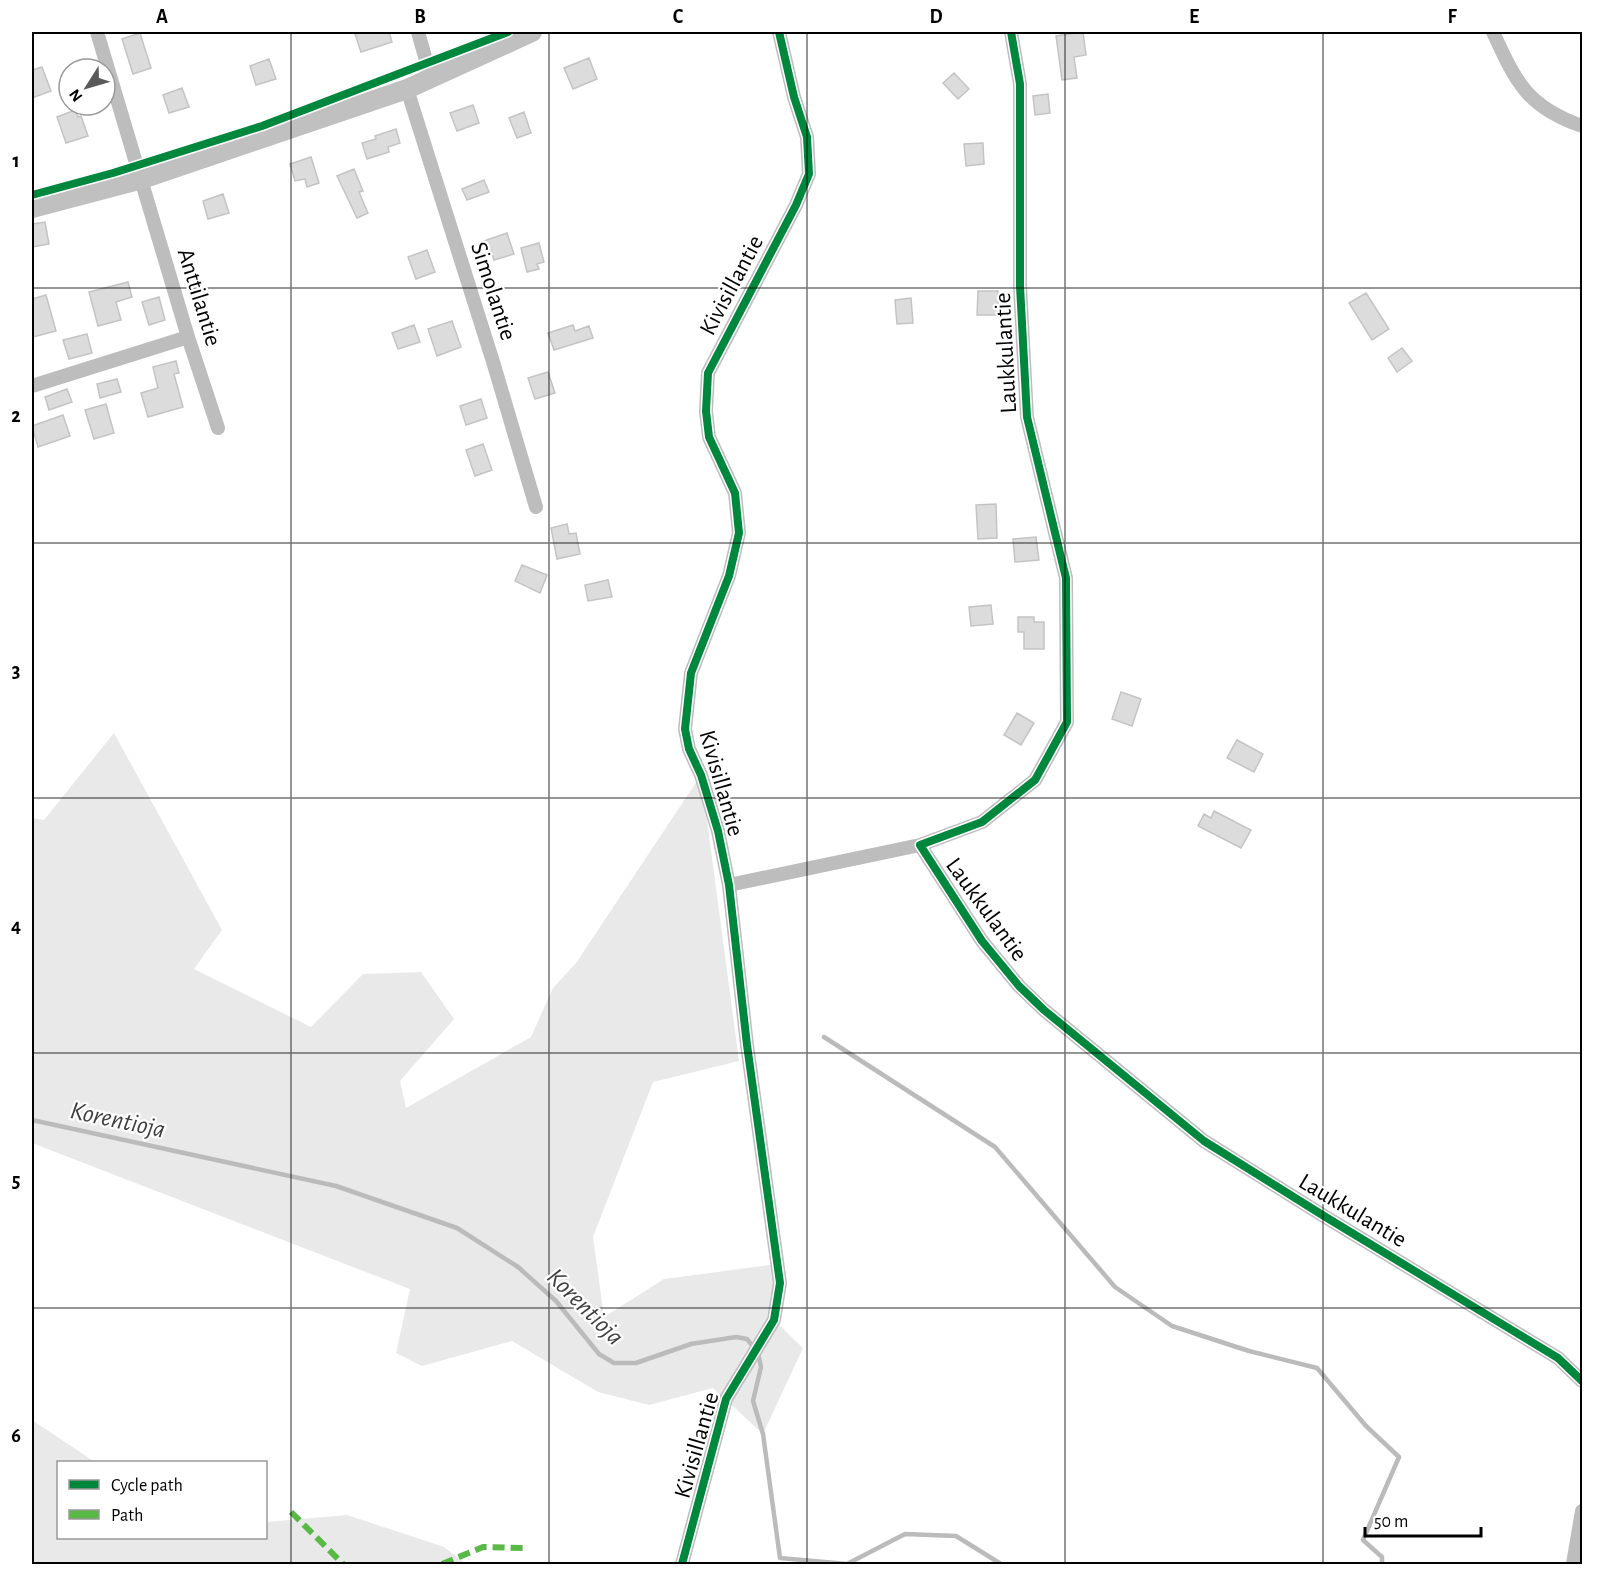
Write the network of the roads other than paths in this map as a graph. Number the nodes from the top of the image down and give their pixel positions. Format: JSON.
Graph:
{"nodes":[{"id":1,"x":97,"y":32,"type":"edge"},
{"id":2,"x":418,"y":32,"type":"edge"},
{"id":3,"x":532,"y":32,"type":"edge"},
{"id":4,"x":779,"y":32,"type":"edge"},
{"id":5,"x":1011,"y":32,"type":"edge"},
{"id":6,"x":1493,"y":32,"type":"edge"},
{"id":7,"x":431,"y":78,"type":"junction"},
{"id":8,"x":407,"y":89,"type":"junction"},
{"id":9,"x":1582,"y":126,"type":"edge"},
{"id":10,"x":142,"y":178,"type":"junction"},
{"id":11,"x":32,"y":208,"type":"edge"},
{"id":12,"x":188,"y":337,"type":"junction"},
{"id":13,"x":32,"y":386,"type":"edge"},
{"id":14,"x":218,"y":428,"type":"dead end"},
{"id":15,"x":536,"y":507,"type":"dead end"},
{"id":16,"x":920,"y":845,"type":"junction"},
{"id":17,"x":729,"y":885,"type":"junction"},
{"id":18,"x":1582,"y":1381,"type":"edge"},
{"id":19,"x":1582,"y":1510,"type":"edge"},
{"id":20,"x":682,"y":1564,"type":"edge"},
{"id":21,"x":1573,"y":1564,"type":"edge"}],
"edges":[{"from":1,"to":10,"type":"street","name":"Anttilantie"},
{"from":2,"to":7,"type":"street"},
{"from":3,"to":7,"type":"street"},
{"from":4,"to":17,"type":"street","name":"Kivisillantie"},
{"from":5,"to":16,"type":"street","name":"Laukkulantie"},
{"from":6,"to":9,"type":"street"},
{"from":7,"to":8,"type":"street"},
{"from":8,"to":10,"type":"street"},
{"from":8,"to":15,"type":"street","name":"Simolantie"},
{"from":10,"to":11,"type":"street"},
{"from":10,"to":12,"type":"street","name":"Anttilantie"},
{"from":12,"to":13,"type":"street"},
{"from":12,"to":14,"type":"street","name":"Anttilantie"},
{"from":16,"to":17,"type":"street"},
{"from":16,"to":18,"type":"street","name":"Laukkulantie"},
{"from":17,"to":20,"type":"street","name":"Kivisillantie"},
{"from":19,"to":21,"type":"street"}]}
